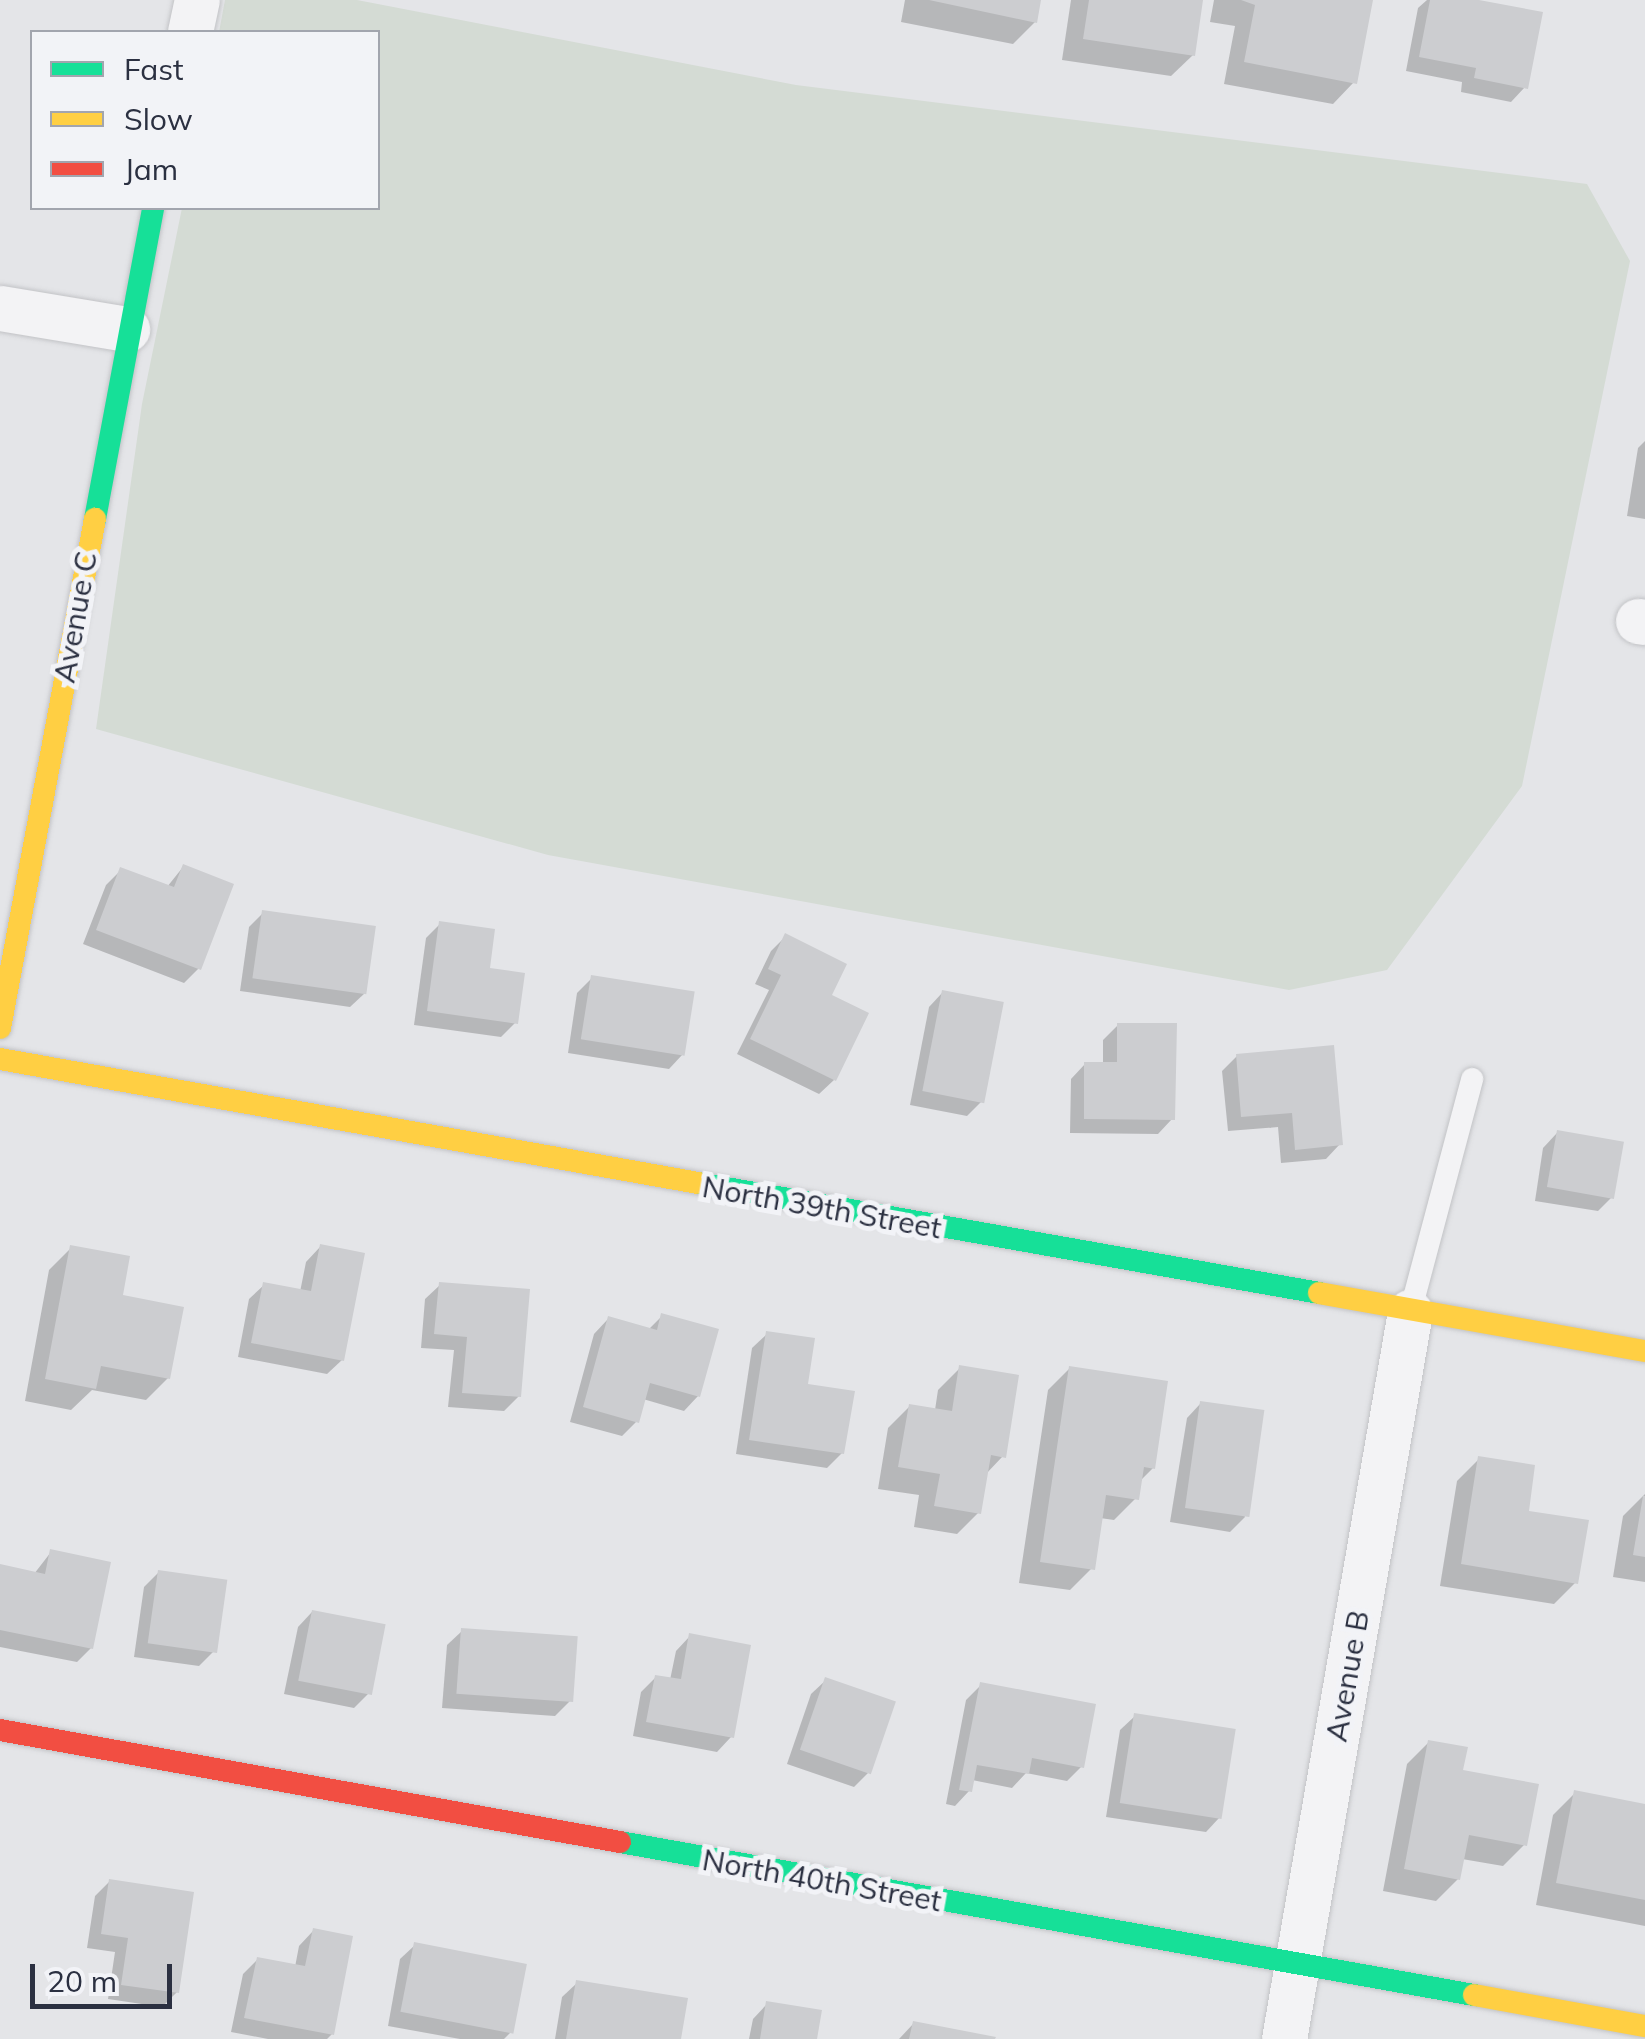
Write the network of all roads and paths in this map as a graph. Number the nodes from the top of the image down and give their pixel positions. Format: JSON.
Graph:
{"nodes":[{"id":1,"x":197,"y":0,"type":"edge"},
{"id":2,"x":190,"y":30,"type":"edge"},
{"id":3,"x":153,"y":210,"type":"edge"},
{"id":4,"x":0,"y":308,"type":"edge"},
{"id":5,"x":127,"y":329,"type":"junction"},
{"id":6,"x":0,"y":1028,"type":"edge"},
{"id":7,"x":0,"y":1059,"type":"edge"},
{"id":8,"x":1472,"y":1079,"type":"dead end"},
{"id":9,"x":1410,"y":1312,"type":"junction"},
{"id":10,"x":1645,"y":1351,"type":"edge"},
{"id":11,"x":0,"y":1730,"type":"edge"},
{"id":12,"x":1297,"y":1966,"type":"junction"},
{"id":13,"x":1645,"y":2026,"type":"edge"},
{"id":14,"x":1284,"y":2039,"type":"edge"}],
"edges":[{"from":1,"to":2,"type":"street"},
{"from":3,"to":5,"type":"street","name":"Avenue C"},
{"from":4,"to":5,"type":"street"},
{"from":5,"to":6,"type":"street","name":"Avenue C"},
{"from":7,"to":9,"type":"street","name":"North 39th Street"},
{"from":8,"to":9,"type":"lane"},
{"from":9,"to":10,"type":"street","name":"North 39th Street"},
{"from":9,"to":12,"type":"street","name":"Avenue B"},
{"from":11,"to":12,"type":"street","name":"North 40th Street"},
{"from":12,"to":13,"type":"street","name":"North 40th Street"},
{"from":12,"to":14,"type":"street","name":"Avenue B"}]}
